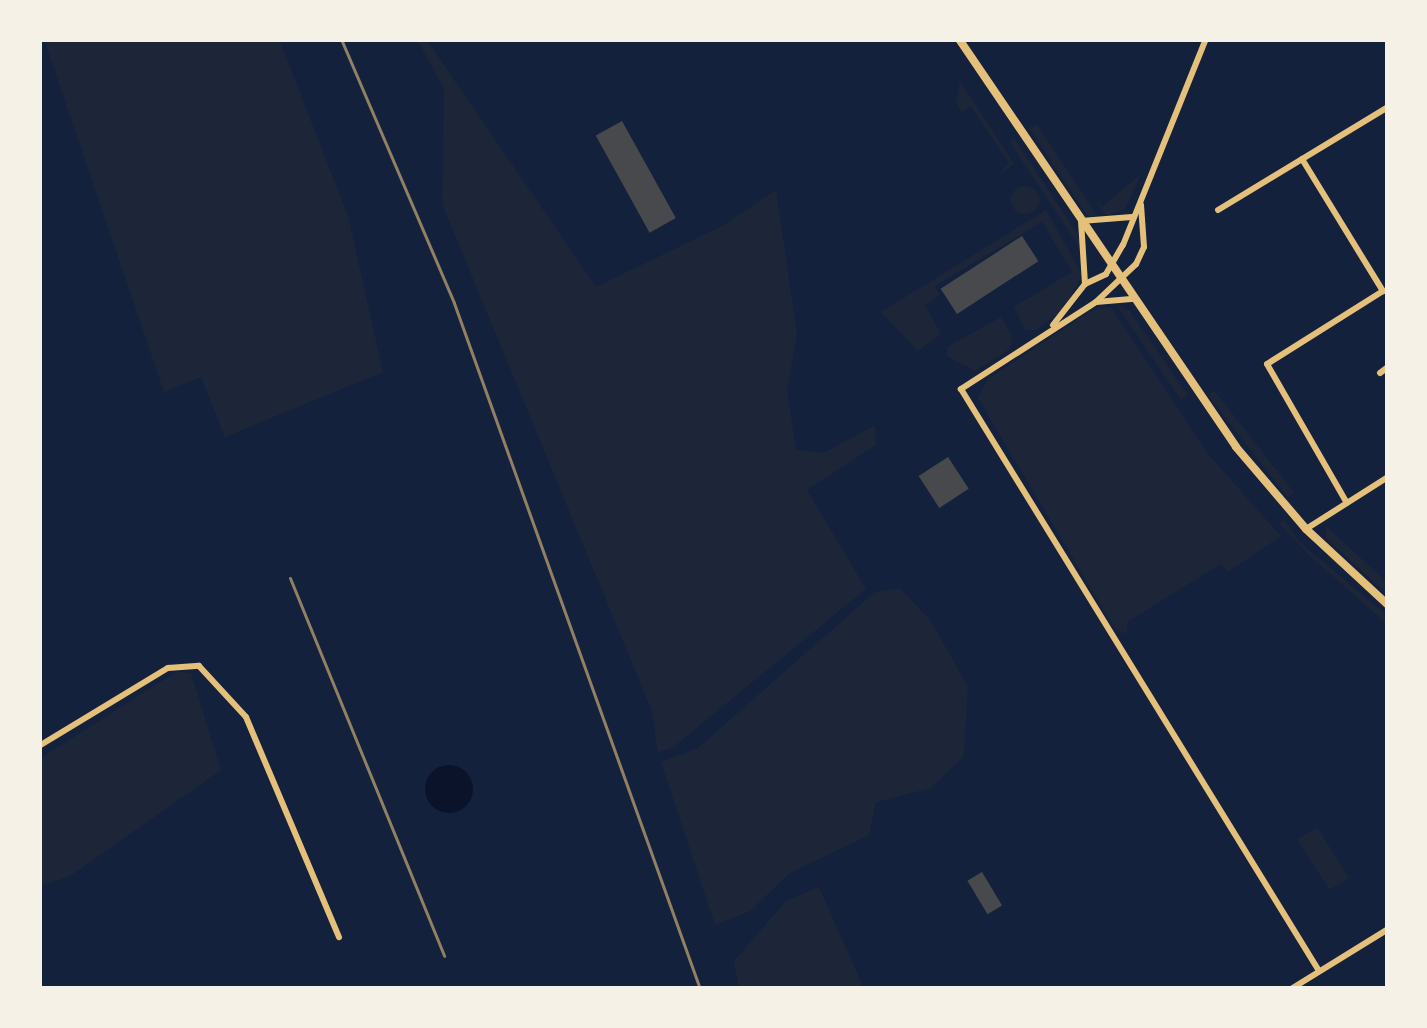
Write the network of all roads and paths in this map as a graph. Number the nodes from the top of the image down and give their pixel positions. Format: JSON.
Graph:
{"nodes":[{"id":1,"x":959,"y":39,"type":"edge"},
{"id":2,"x":1206,"y":39,"type":"edge"},
{"id":3,"x":1388,"y":107,"type":"edge"},
{"id":4,"x":1302,"y":160,"type":"junction"},
{"id":5,"x":1141,"y":205,"type":"junction"},
{"id":6,"x":1218,"y":210,"type":"dead end"},
{"id":7,"x":1132,"y":217,"type":"junction"},
{"id":8,"x":1081,"y":220,"type":"junction"},
{"id":9,"x":1112,"y":267,"type":"junction"},
{"id":10,"x":1120,"y":278,"type":"junction"},
{"id":11,"x":1085,"y":284,"type":"junction"},
{"id":12,"x":1134,"y":299,"type":"junction"},
{"id":13,"x":1096,"y":302,"type":"junction"},
{"id":14,"x":1041,"y":336,"type":"junction"},
{"id":15,"x":1388,"y":367,"type":"edge"},
{"id":16,"x":1380,"y":373,"type":"dead end"},
{"id":17,"x":1388,"y":477,"type":"edge"},
{"id":18,"x":1347,"y":502,"type":"junction"},
{"id":19,"x":1306,"y":529,"type":"junction"},
{"id":20,"x":1388,"y":605,"type":"edge"},
{"id":21,"x":39,"y":746,"type":"edge"},
{"id":22,"x":1388,"y":929,"type":"edge"},
{"id":23,"x":339,"y":937,"type":"dead end"},
{"id":24,"x":1319,"y":971,"type":"junction"},
{"id":25,"x":1291,"y":989,"type":"edge"}],
"edges":[{"from":1,"to":8,"type":"street"},
{"from":2,"to":5,"type":"street"},
{"from":3,"to":4,"type":"street"},
{"from":4,"to":6,"type":"street"},
{"from":4,"to":18,"type":"street"},
{"from":5,"to":7,"type":"street"},
{"from":5,"to":10,"type":"street"},
{"from":7,"to":8,"type":"street"},
{"from":7,"to":9,"type":"street"},
{"from":8,"to":9,"type":"street"},
{"from":8,"to":11,"type":"street"},
{"from":9,"to":10,"type":"street"},
{"from":9,"to":11,"type":"street"},
{"from":10,"to":12,"type":"street"},
{"from":10,"to":13,"type":"street"},
{"from":11,"to":14,"type":"street"},
{"from":12,"to":13,"type":"street"},
{"from":12,"to":19,"type":"street"},
{"from":13,"to":14,"type":"street"},
{"from":14,"to":24,"type":"street"},
{"from":15,"to":16,"type":"street"},
{"from":17,"to":18,"type":"street"},
{"from":18,"to":19,"type":"street"},
{"from":19,"to":20,"type":"street"},
{"from":21,"to":23,"type":"street"},
{"from":22,"to":24,"type":"street"},
{"from":24,"to":25,"type":"street"}]}
